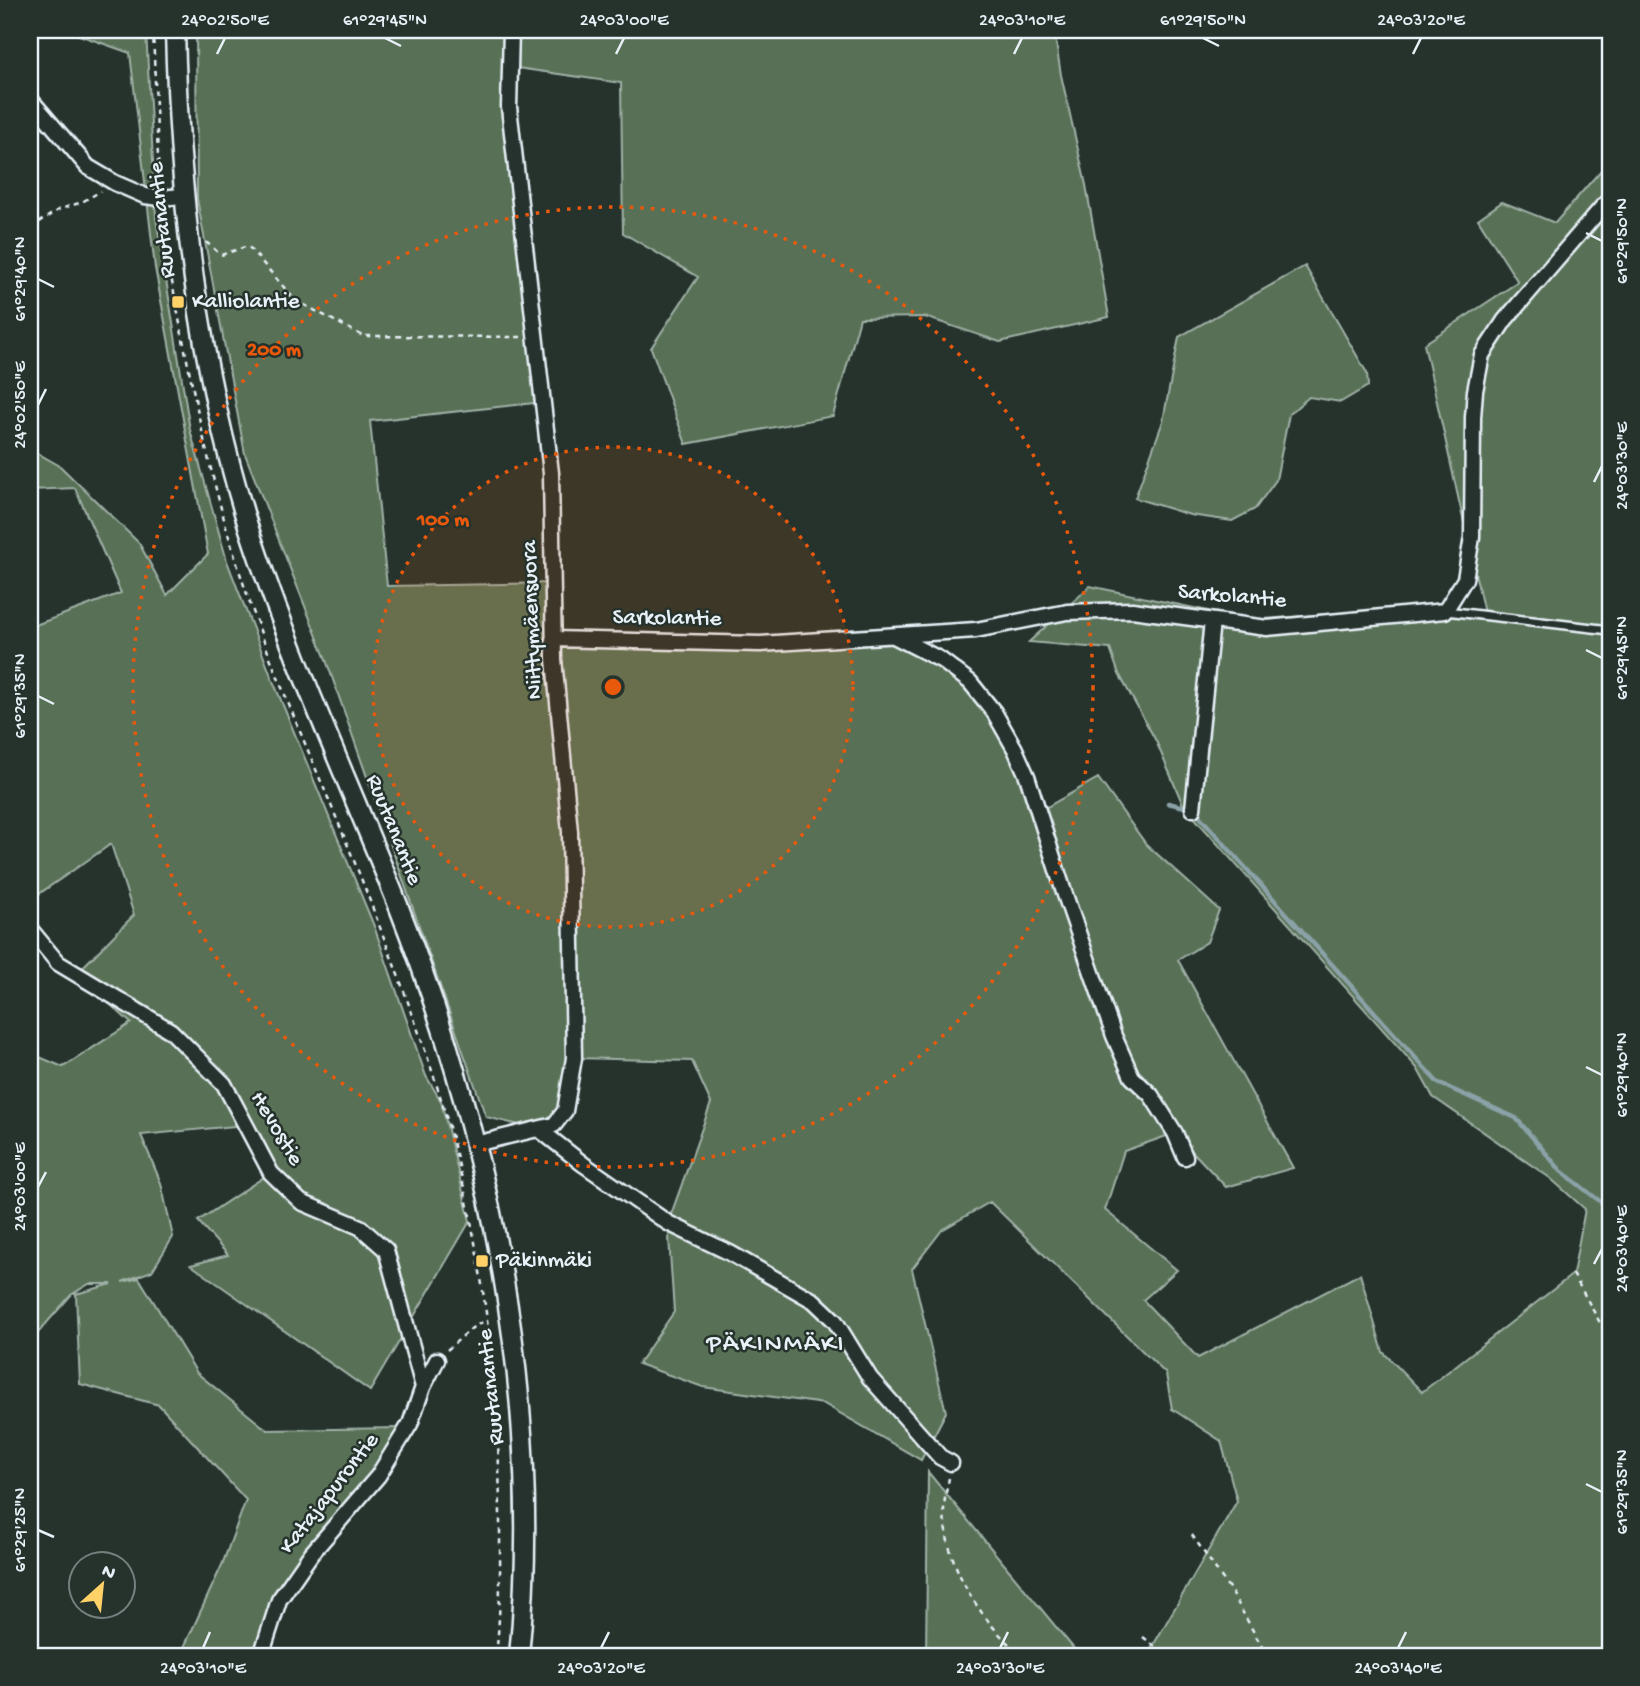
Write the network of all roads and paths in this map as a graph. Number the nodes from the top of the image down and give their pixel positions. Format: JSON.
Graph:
{"nodes":[{"id":1,"x":153,"y":30,"type":"edge"},
{"id":2,"x":175,"y":30,"type":"edge"},
{"id":3,"x":511,"y":30,"type":"edge"},
{"id":4,"x":30,"y":99,"type":"edge"},
{"id":5,"x":115,"y":183,"type":"junction"},
{"id":6,"x":183,"y":196,"type":"junction"},
{"id":7,"x":160,"y":198,"type":"junction"},
{"id":8,"x":1610,"y":201,"type":"edge"},
{"id":9,"x":187,"y":227,"type":"junction"},
{"id":10,"x":30,"y":228,"type":"edge"},
{"id":11,"x":535,"y":337,"type":"junction"},
{"id":12,"x":1445,"y":611,"type":"junction"},
{"id":13,"x":1212,"y":621,"type":"junction"},
{"id":14,"x":1610,"y":630,"type":"edge"},
{"id":15,"x":893,"y":635,"type":"junction"},
{"id":16,"x":554,"y":639,"type":"junction"},
{"id":17,"x":1193,"y":809,"type":"dead end"},
{"id":18,"x":30,"y":929,"type":"edge"},
{"id":19,"x":540,"y":1130,"type":"junction"},
{"id":20,"x":475,"y":1144,"type":"junction"},
{"id":21,"x":1185,"y":1157,"type":"dead end"},
{"id":22,"x":1602,"y":1220,"type":"dead end"},
{"id":23,"x":1610,"y":1231,"type":"edge"},
{"id":24,"x":1573,"y":1273,"type":"dead end"},
{"id":25,"x":486,"y":1320,"type":"junction"},
{"id":26,"x":1610,"y":1355,"type":"edge"},
{"id":27,"x":437,"y":1360,"type":"joint"},
{"id":28,"x":423,"y":1387,"type":"junction"},
{"id":29,"x":951,"y":1463,"type":"joint"},
{"id":30,"x":1192,"y":1535,"type":"dead end"},
{"id":31,"x":1143,"y":1637,"type":"dead end"},
{"id":32,"x":261,"y":1656,"type":"edge"},
{"id":33,"x":495,"y":1656,"type":"edge"},
{"id":34,"x":519,"y":1656,"type":"edge"},
{"id":35,"x":1022,"y":1656,"type":"edge"},
{"id":36,"x":1167,"y":1656,"type":"edge"},
{"id":37,"x":1267,"y":1656,"type":"edge"}],
"edges":[{"from":1,"to":7,"type":"path"},
{"from":2,"to":6,"type":"street","name":"Ruutanantie"},
{"from":3,"to":11,"type":"street","name":"Niittymäensuora"},
{"from":4,"to":5,"type":"street"},
{"from":5,"to":7,"type":"street"},
{"from":5,"to":10,"type":"path"},
{"from":6,"to":7,"type":"street"},
{"from":6,"to":9,"type":"street","name":"Ruutanantie"},
{"from":7,"to":25,"type":"path"},
{"from":8,"to":12,"type":"street"},
{"from":9,"to":11,"type":"path"},
{"from":9,"to":20,"type":"street","name":"Ruutanantie"},
{"from":11,"to":16,"type":"street","name":"Niittymäensuora"},
{"from":12,"to":13,"type":"street","name":"Sarkolantie"},
{"from":12,"to":14,"type":"lane"},
{"from":13,"to":15,"type":"street","name":"Sarkolantie"},
{"from":13,"to":17,"type":"street"},
{"from":15,"to":16,"type":"street","name":"Sarkolantie"},
{"from":15,"to":21,"type":"street"},
{"from":16,"to":19,"type":"street","name":"Niittymäensuora"},
{"from":18,"to":28,"type":"street","name":"Hevostie"},
{"from":19,"to":20,"type":"street","name":"Niittymäensuora"},
{"from":19,"to":29,"type":"street"},
{"from":20,"to":34,"type":"street","name":"Ruutanantie"},
{"from":22,"to":23,"type":"path"},
{"from":24,"to":26,"type":"path"},
{"from":25,"to":27,"type":"path"},
{"from":25,"to":33,"type":"path"},
{"from":27,"to":28,"type":"street","name":"Katajapurontie"},
{"from":28,"to":32,"type":"street","name":"Katajapurontie"},
{"from":29,"to":35,"type":"path"},
{"from":30,"to":37,"type":"path"},
{"from":31,"to":36,"type":"path"}]}
